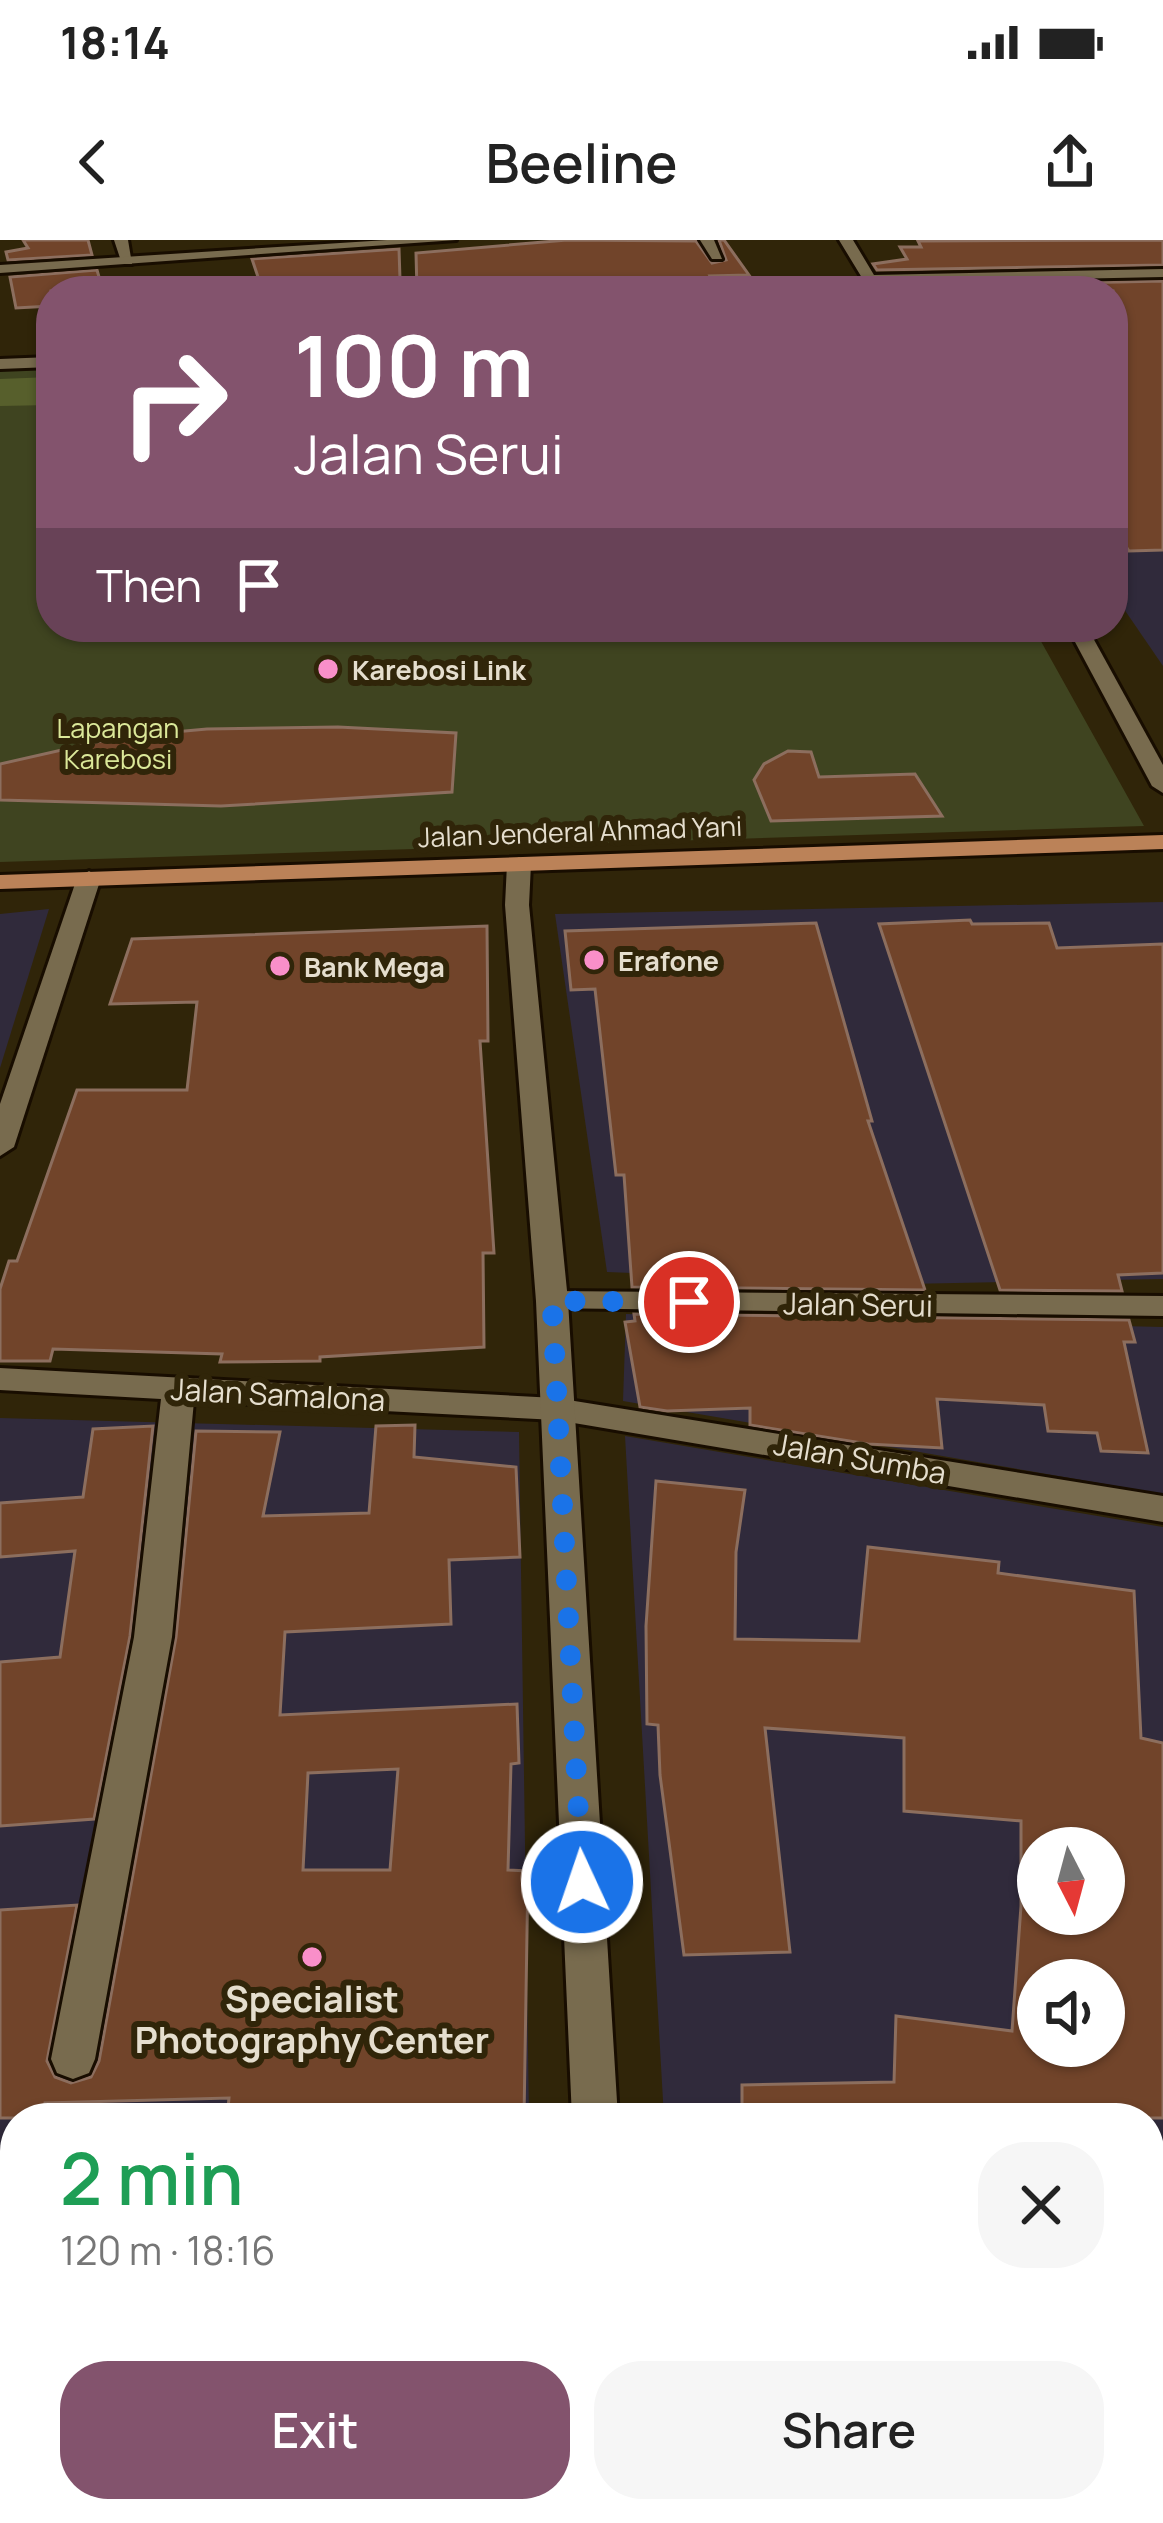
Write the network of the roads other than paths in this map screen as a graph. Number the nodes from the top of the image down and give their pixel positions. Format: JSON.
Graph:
{"nodes":[{"id":1,"x":121,"y":240,"type":"edge"},
{"id":2,"x":449,"y":240,"type":"edge"},
{"id":3,"x":707,"y":240,"type":"edge"},
{"id":4,"x":846,"y":240,"type":"edge"},
{"id":5,"x":718,"y":256,"type":"dead end"},
{"id":6,"x":127,"y":261,"type":"junction"},
{"id":7,"x":0,"y":268,"type":"edge"},
{"id":8,"x":1163,"y":273,"type":"edge"},
{"id":9,"x":868,"y":276,"type":"edge"},
{"id":10,"x":1091,"y":276,"type":"edge"},
{"id":11,"x":36,"y":363,"type":"edge"},
{"id":12,"x":0,"y":364,"type":"edge"},
{"id":13,"x":1086,"y":642,"type":"edge"},
{"id":14,"x":1163,"y":785,"type":"edge"},
{"id":15,"x":1163,"y":842,"type":"edge"},
{"id":16,"x":519,"y":863,"type":"junction"},
{"id":17,"x":89,"y":878,"type":"junction"},
{"id":18,"x":0,"y":882,"type":"edge"},
{"id":19,"x":0,"y":1147,"type":"edge"},
{"id":20,"x":552,"y":1301,"type":"junction"},
{"id":21,"x":1163,"y":1306,"type":"edge"},
{"id":22,"x":0,"y":1379,"type":"edge"},
{"id":23,"x":179,"y":1389,"type":"junction"},
{"id":24,"x":556,"y":1409,"type":"junction"},
{"id":25,"x":1163,"y":1510,"type":"edge"},
{"id":26,"x":73,"y":2059,"type":"dead end"},
{"id":27,"x":594,"y":2103,"type":"edge"}],
"edges":[{"from":1,"to":6,"type":"street"},
{"from":2,"to":6,"type":"street"},
{"from":3,"to":5,"type":"street"},
{"from":4,"to":9,"type":"street"},
{"from":6,"to":7,"type":"street"},
{"from":8,"to":10,"type":"street"},
{"from":11,"to":12,"type":"street"},
{"from":13,"to":14,"type":"street"},
{"from":15,"to":16,"type":"highway","name":"Jalan Jenderal Ahmad Yani"},
{"from":16,"to":17,"type":"highway","name":"Jalan Jenderal Ahmad Yani"},
{"from":16,"to":20,"type":"street"},
{"from":17,"to":18,"type":"highway","name":"Jalan Jenderal Ahmad Yani"},
{"from":17,"to":19,"type":"street"},
{"from":20,"to":21,"type":"street","name":"Jalan Serui"},
{"from":20,"to":24,"type":"street"},
{"from":22,"to":23,"type":"street","name":"Jalan Samalona"},
{"from":23,"to":24,"type":"street","name":"Jalan Samalona"},
{"from":23,"to":26,"type":"street"},
{"from":24,"to":25,"type":"street","name":"Jalan Sumba"},
{"from":24,"to":27,"type":"street"}]}
